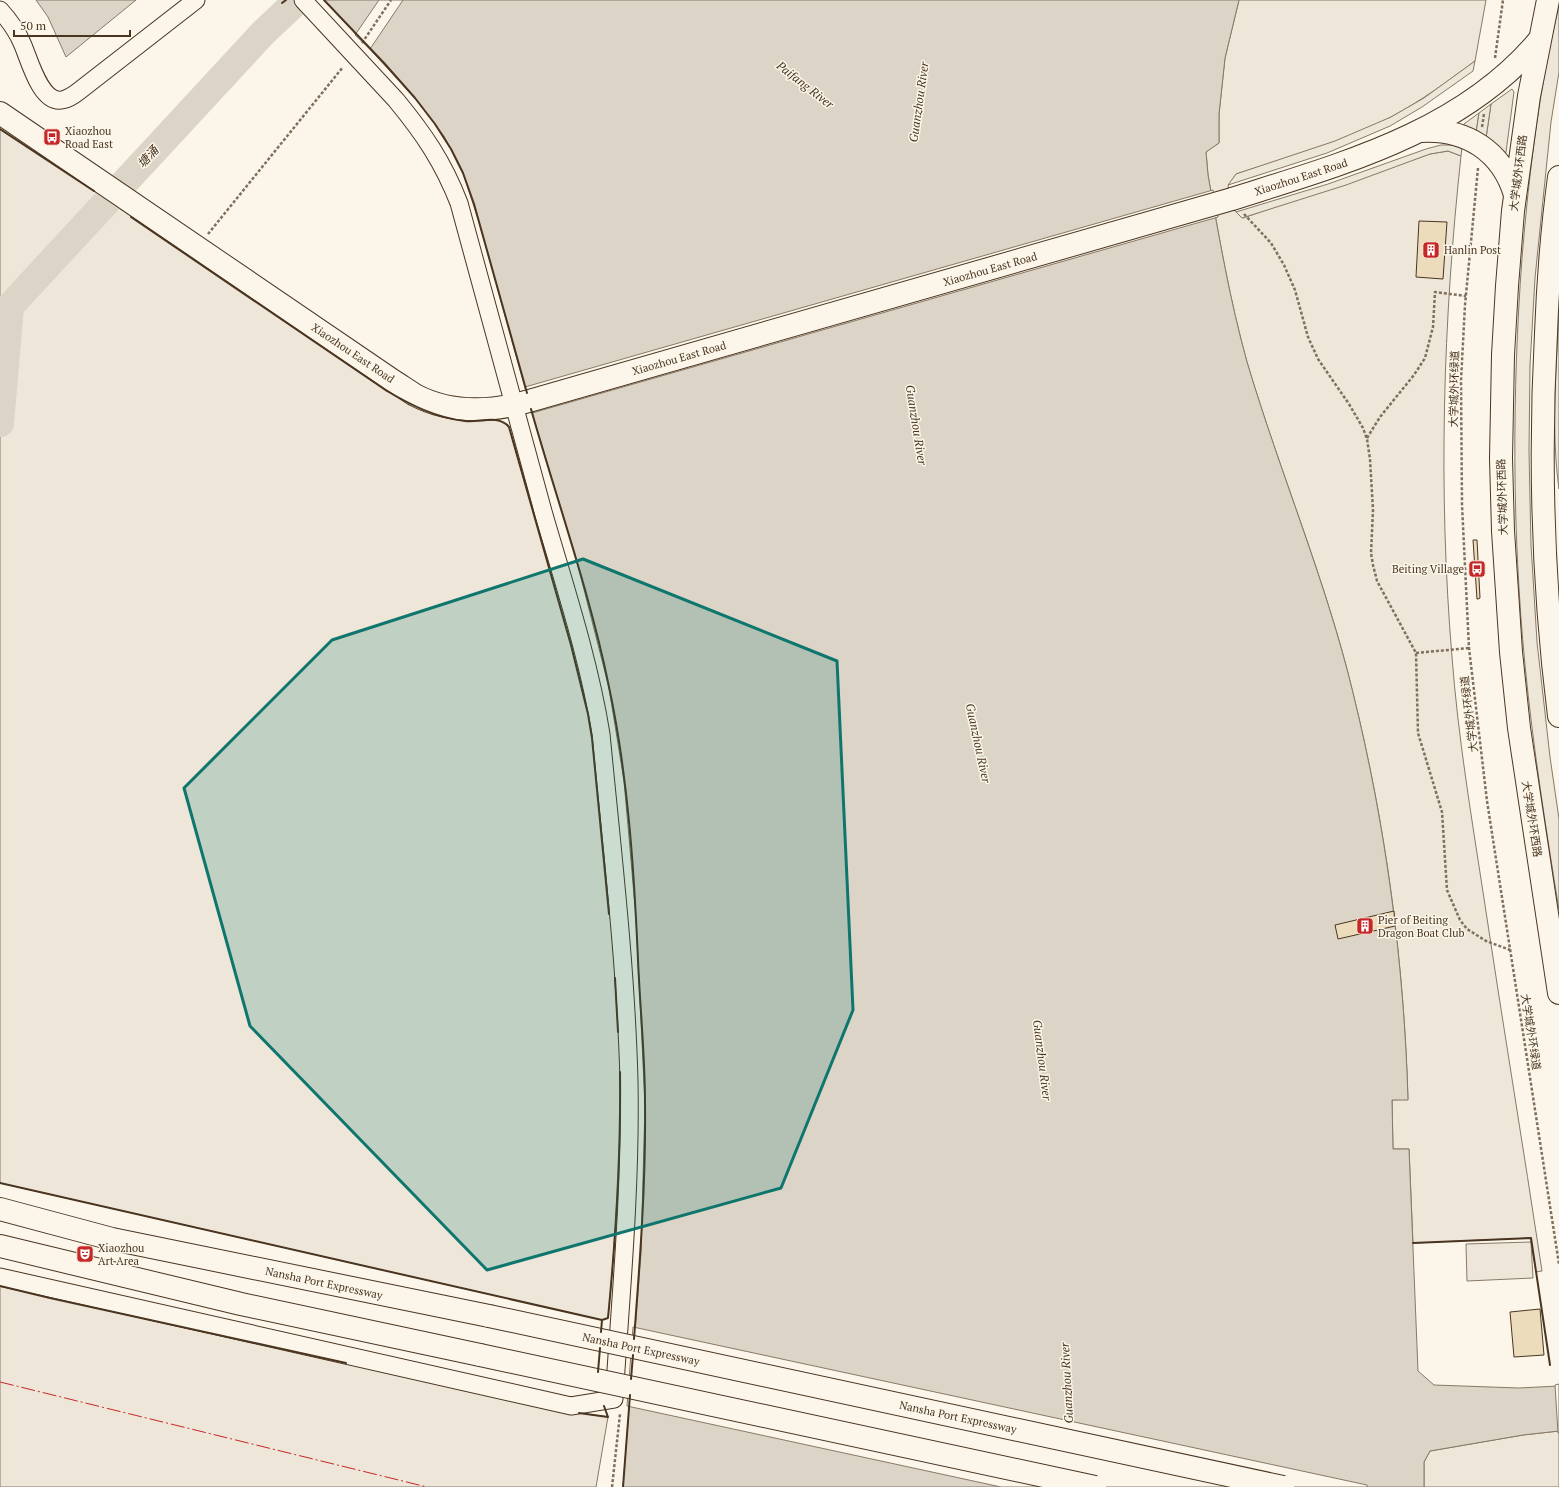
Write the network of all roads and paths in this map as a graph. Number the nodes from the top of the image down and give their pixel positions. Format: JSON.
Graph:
{"nodes":[{"id":1,"x":196,"y":0,"type":"edge"},
{"id":2,"x":391,"y":0,"type":"edge"},
{"id":3,"x":1503,"y":0,"type":"edge"},
{"id":4,"x":1548,"y":0,"type":"edge"},
{"id":5,"x":304,"y":2,"type":"edge"},
{"id":6,"x":0,"y":10,"type":"edge"},
{"id":7,"x":1540,"y":38,"type":"junction"},
{"id":8,"x":358,"y":49,"type":"junction"},
{"id":9,"x":1496,"y":51,"type":"dead end"},
{"id":10,"x":1485,"y":109,"type":"dead end"},
{"id":11,"x":0,"y":113,"type":"edge"},
{"id":12,"x":1482,"y":128,"type":"dead end"},
{"id":13,"x":1419,"y":131,"type":"junction"},
{"id":14,"x":1478,"y":165,"type":"dead end"},
{"id":15,"x":1559,"y":177,"type":"edge"},
{"id":16,"x":1515,"y":195,"type":"junction"},
{"id":17,"x":1238,"y":206,"type":"junction"},
{"id":18,"x":197,"y":247,"type":"junction"},
{"id":19,"x":1554,"y":273,"type":"edge"},
{"id":20,"x":1466,"y":296,"type":"junction"},
{"id":21,"x":521,"y":403,"type":"junction"},
{"id":22,"x":1367,"y":439,"type":"junction"},
{"id":23,"x":1469,"y":648,"type":"junction"},
{"id":24,"x":1416,"y":652,"type":"junction"},
{"id":25,"x":1559,"y":716,"type":"edge"},
{"id":26,"x":1510,"y":950,"type":"junction"},
{"id":27,"x":1559,"y":993,"type":"edge"},
{"id":28,"x":0,"y":1209,"type":"edge"},
{"id":29,"x":0,"y":1246,"type":"edge"},
{"id":30,"x":1559,"y":1264,"type":"edge"},
{"id":31,"x":0,"y":1277,"type":"edge"},
{"id":32,"x":614,"y":1399,"type":"junction"},
{"id":33,"x":612,"y":1487,"type":"edge"},
{"id":34,"x":1095,"y":1487,"type":"edge"},
{"id":35,"x":1283,"y":1487,"type":"edge"}],
"edges":[{"from":1,"to":6,"type":"street"},
{"from":2,"to":8,"type":"path"},
{"from":3,"to":9,"type":"path"},
{"from":4,"to":7,"type":"main road","name":"大学城外环西路"},
{"from":5,"to":8,"type":"street"},
{"from":7,"to":13,"type":"main road","name":"Xiaozhou East Road"},
{"from":7,"to":16,"type":"main road","name":"大学城外环西路"},
{"from":8,"to":18,"type":"path"},
{"from":8,"to":21,"type":"street"},
{"from":10,"to":12,"type":"path"},
{"from":11,"to":18,"type":"main road","name":"Xiaozhou East Road"},
{"from":13,"to":16,"type":"main road","name":"Xiaozhou East Road"},
{"from":13,"to":17,"type":"main road","name":"Xiaozhou East Road"},
{"from":14,"to":20,"type":"path","name":"大学城外环绿道"},
{"from":15,"to":19,"type":"main road"},
{"from":16,"to":27,"type":"main road","name":"大学城外环西路"},
{"from":17,"to":21,"type":"main road","name":"Xiaozhou East Road","bridge":true},
{"from":17,"to":22,"type":"path"},
{"from":18,"to":21,"type":"main road","name":"Xiaozhou East Road"},
{"from":19,"to":25,"type":"main road"},
{"from":20,"to":22,"type":"path"},
{"from":20,"to":23,"type":"path","name":"大学城外环绿道"},
{"from":21,"to":32,"type":"street"},
{"from":22,"to":24,"type":"path"},
{"from":23,"to":24,"type":"path"},
{"from":23,"to":26,"type":"path","name":"大学城外环绿道"},
{"from":24,"to":26,"type":"path"},
{"from":26,"to":30,"type":"path","name":"大学城外环绿道"},
{"from":28,"to":35,"type":"main road","name":"Nansha Port Expressway","bridge":true},
{"from":29,"to":34,"type":"main road","bridge":true},
{"from":31,"to":32,"type":"street"},
{"from":32,"to":33,"type":"path"}]}
